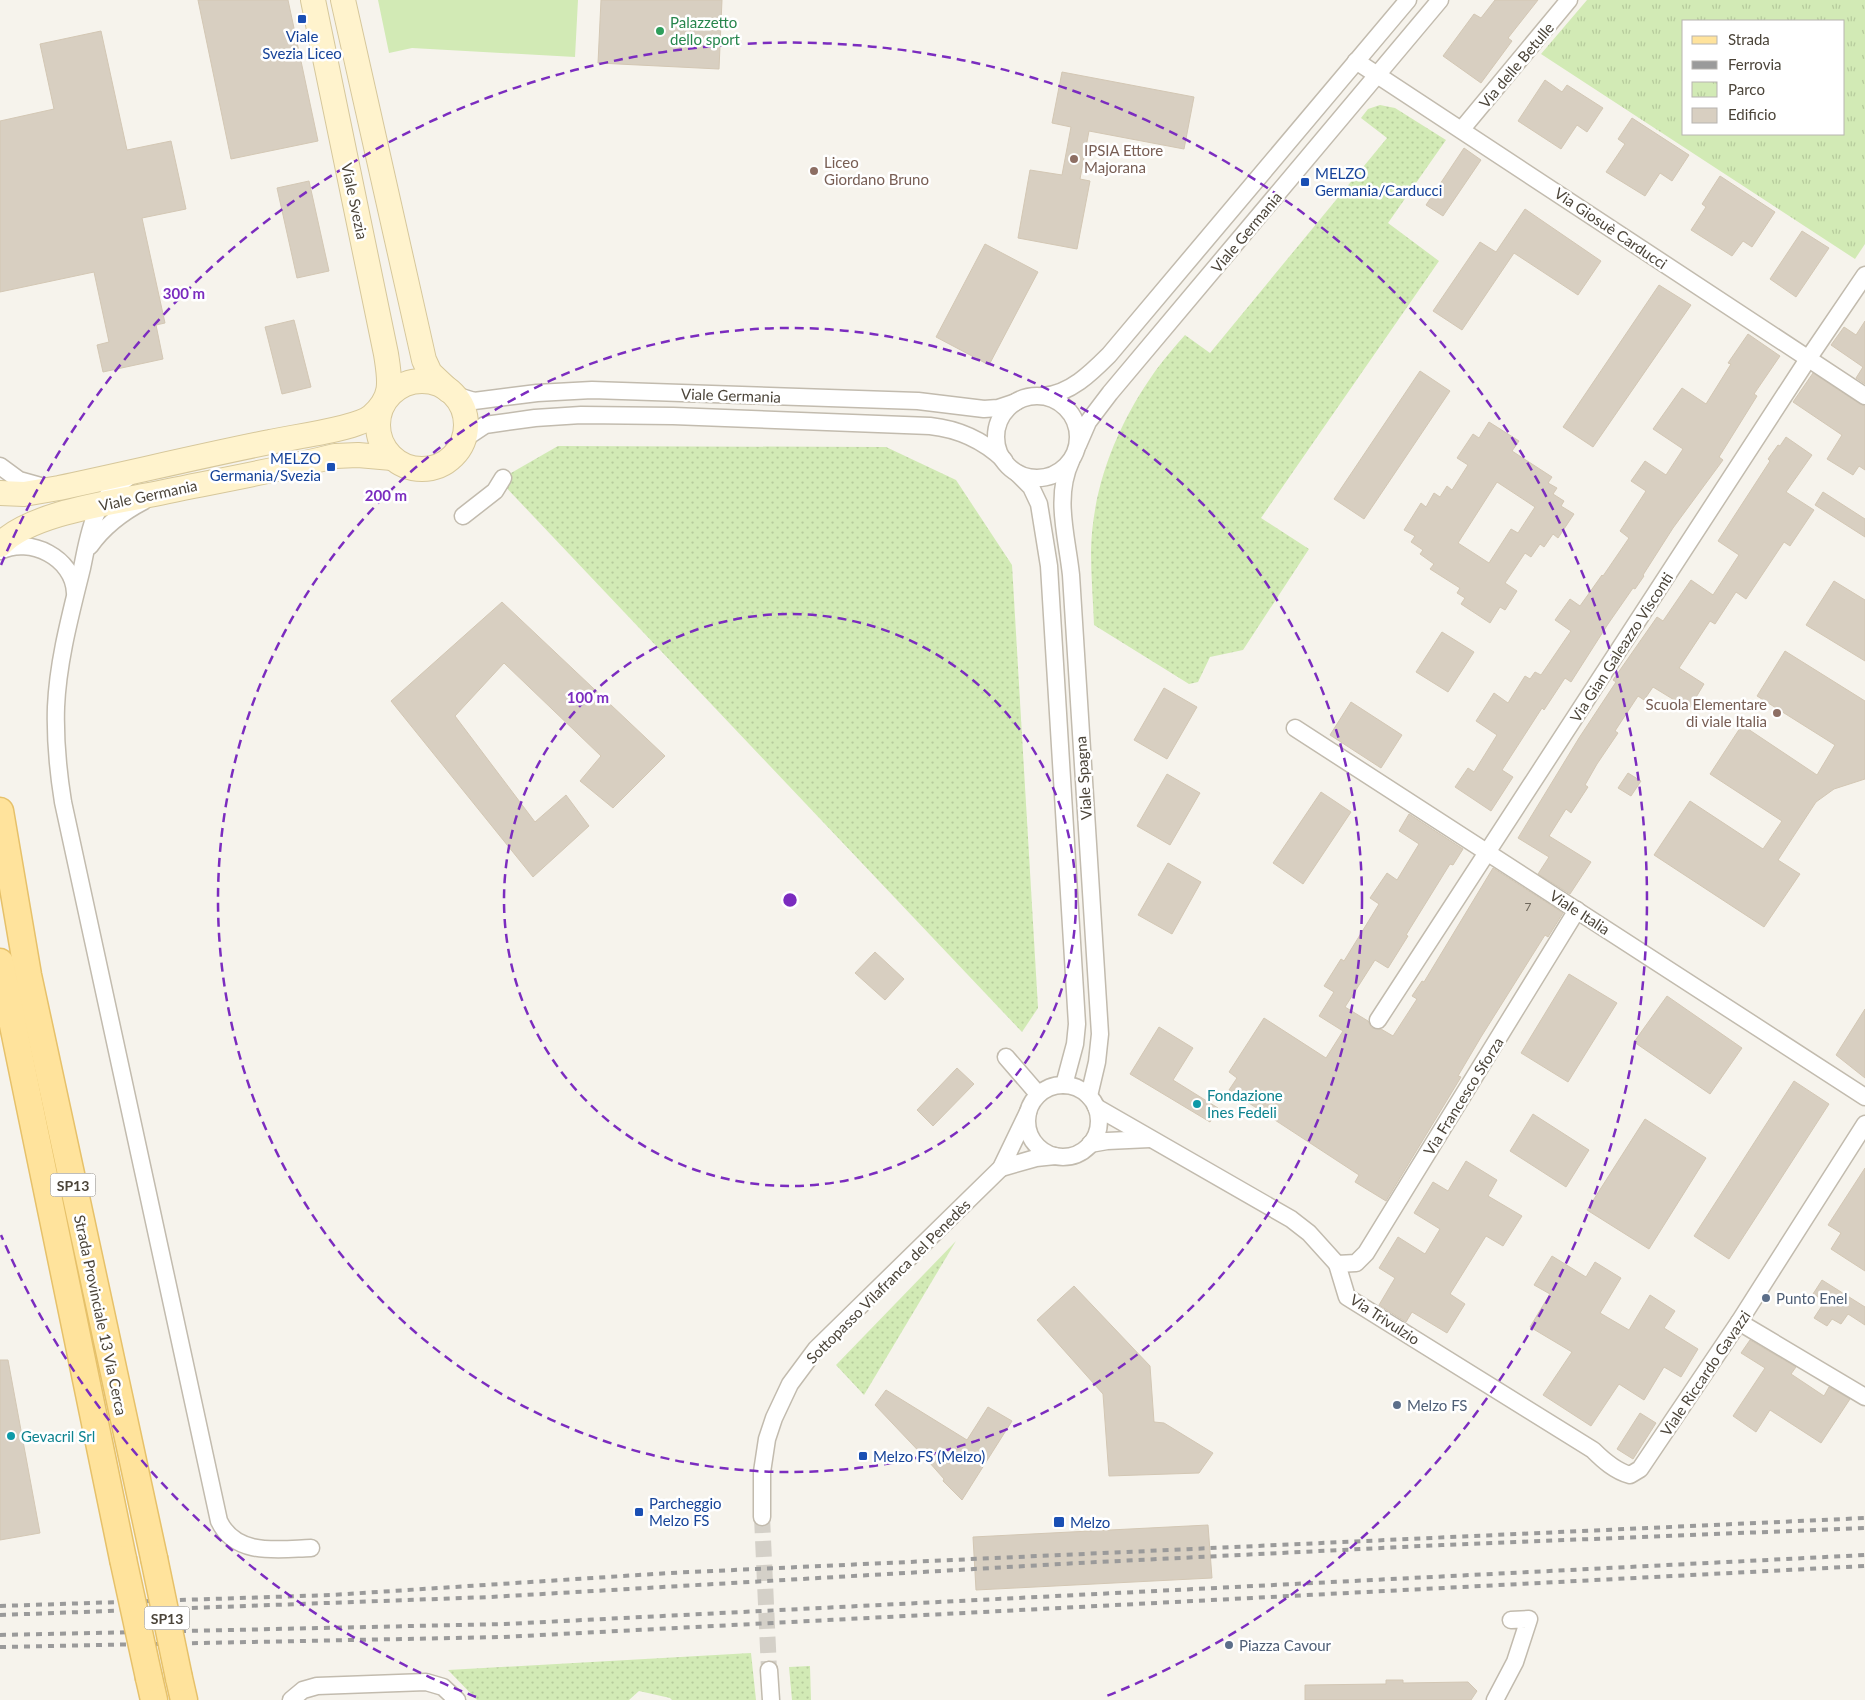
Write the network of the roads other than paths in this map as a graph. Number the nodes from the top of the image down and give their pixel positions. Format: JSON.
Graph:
{"nodes":[{"id":1,"x":314,"y":0,"type":"edge"},
{"id":2,"x":343,"y":0,"type":"edge"},
{"id":3,"x":1408,"y":0,"type":"edge"},
{"id":4,"x":1440,"y":0,"type":"edge"},
{"id":5,"x":1569,"y":0,"type":"edge"},
{"id":6,"x":1356,"y":61,"type":"junction"},
{"id":7,"x":1377,"y":75,"type":"junction"},
{"id":8,"x":1462,"y":129,"type":"junction"},
{"id":9,"x":1865,"y":275,"type":"edge"},
{"id":10,"x":1808,"y":359,"type":"junction"},
{"id":11,"x":448,"y":390,"type":"junction"},
{"id":12,"x":1043,"y":396,"type":"junction"},
{"id":13,"x":1865,"y":396,"type":"edge"},
{"id":14,"x":1016,"y":402,"type":"junction"},
{"id":15,"x":384,"y":403,"type":"junction"},
{"id":16,"x":1078,"y":445,"type":"junction"},
{"id":17,"x":459,"y":448,"type":"junction"},
{"id":18,"x":392,"y":458,"type":"junction"},
{"id":19,"x":1004,"y":460,"type":"junction"},
{"id":20,"x":1071,"y":461,"type":"junction"},
{"id":21,"x":136,"y":472,"type":"junction"},
{"id":22,"x":1017,"y":473,"type":"junction"},
{"id":23,"x":3,"y":477,"type":"edge"},
{"id":24,"x":503,"y":478,"type":"dead end"},
{"id":25,"x":162,"y":492,"type":"junction"},
{"id":26,"x":101,"y":505,"type":"junction"},
{"id":27,"x":462,"y":516,"type":"dead end"},
{"id":28,"x":0,"y":545,"type":"edge"},
{"id":29,"x":0,"y":551,"type":"edge"},
{"id":30,"x":86,"y":552,"type":"junction"},
{"id":31,"x":75,"y":598,"type":"junction"},
{"id":32,"x":1295,"y":728,"type":"dead end"},
{"id":33,"x":0,"y":811,"type":"edge"},
{"id":34,"x":1488,"y":852,"type":"junction"},
{"id":35,"x":1577,"y":910,"type":"junction"},
{"id":36,"x":0,"y":962,"type":"edge"},
{"id":37,"x":1378,"y":1020,"type":"dead end"},
{"id":38,"x":1006,"y":1057,"type":"dead end"},
{"id":39,"x":1064,"y":1085,"type":"junction"},
{"id":40,"x":1038,"y":1094,"type":"junction"},
{"id":41,"x":1865,"y":1097,"type":"edge"},
{"id":42,"x":1093,"y":1102,"type":"junction"},
{"id":43,"x":1028,"y":1112,"type":"junction"},
{"id":44,"x":1865,"y":1124,"type":"edge"},
{"id":45,"x":1150,"y":1139,"type":"junction"},
{"id":46,"x":1090,"y":1144,"type":"junction"},
{"id":47,"x":1058,"y":1156,"type":"junction"},
{"id":48,"x":1001,"y":1168,"type":"junction"},
{"id":49,"x":1336,"y":1264,"type":"junction"},
{"id":50,"x":1740,"y":1322,"type":"junction"},
{"id":51,"x":1865,"y":1397,"type":"edge"},
{"id":52,"x":1640,"y":1469,"type":"joint"},
{"id":53,"x":762,"y":1517,"type":"tunnel mouth"},
{"id":54,"x":311,"y":1548,"type":"dead end"},
{"id":55,"x":1511,"y":1620,"type":"dead end"},
{"id":56,"x":769,"y":1670,"type":"tunnel mouth"},
{"id":57,"x":453,"y":1695,"type":"edge"},
{"id":58,"x":154,"y":1700,"type":"edge"},
{"id":59,"x":184,"y":1700,"type":"edge"},
{"id":60,"x":290,"y":1700,"type":"edge"},
{"id":61,"x":771,"y":1700,"type":"edge"},
{"id":62,"x":1495,"y":1700,"type":"edge"}],
"edges":[{"from":1,"to":15,"type":"street","name":"Viale Svezia"},
{"from":2,"to":11,"type":"street"},
{"from":3,"to":6,"type":"street","name":"Viale Germania"},
{"from":4,"to":7,"type":"street","name":"Viale Germania"},
{"from":5,"to":8,"type":"street","name":"Via delle Betulle"},
{"from":6,"to":7,"type":"street","name":"Via Giosuè Carducci"},
{"from":6,"to":12,"type":"street","name":"Viale Germania"},
{"from":7,"to":8,"type":"street","name":"Via Giosuè Carducci"},
{"from":7,"to":16,"type":"street","name":"Viale Germania"},
{"from":8,"to":10,"type":"street","name":"Via Giosuè Carducci"},
{"from":9,"to":10,"type":"street","name":"Via Gian Galeazzo Visconti"},
{"from":10,"to":13,"type":"street","name":"Via Giosuè Carducci"},
{"from":10,"to":34,"type":"street","name":"Via Gian Galeazzo Visconti"},
{"from":11,"to":14,"type":"street","name":"Viale Germania"},
{"from":11,"to":15,"type":"street"},
{"from":11,"to":17,"type":"street"},
{"from":12,"to":14,"type":"street"},
{"from":12,"to":16,"type":"street"},
{"from":14,"to":19,"type":"street"},
{"from":15,"to":18,"type":"street"},
{"from":15,"to":21,"type":"street","name":"Viale Germania"},
{"from":16,"to":20,"type":"street"},
{"from":17,"to":18,"type":"street"},
{"from":17,"to":19,"type":"street","name":"Viale Germania"},
{"from":18,"to":25,"type":"street","name":"Viale Germania"},
{"from":19,"to":22,"type":"street"},
{"from":20,"to":22,"type":"street"},
{"from":20,"to":42,"type":"street","name":"Viale Spagna"},
{"from":21,"to":23,"type":"street","name":"Viale Germania"},
{"from":21,"to":26,"type":"street"},
{"from":22,"to":39,"type":"street","name":"Viale Spagna"},
{"from":24,"to":27,"type":"street"},
{"from":25,"to":26,"type":"street","name":"Viale Germania"},
{"from":25,"to":30,"type":"street"},
{"from":26,"to":28,"type":"street","name":"Viale Germania"},
{"from":26,"to":30,"type":"street"},
{"from":29,"to":31,"type":"street"},
{"from":30,"to":31,"type":"street"},
{"from":31,"to":54,"type":"street"},
{"from":32,"to":34,"type":"street","name":"Viale Italia"},
{"from":33,"to":59,"type":"main road","name":"Strada Provinciale 13 Via Cerca","number":"SP13","bridge":true},
{"from":34,"to":35,"type":"street","name":"Viale Italia"},
{"from":34,"to":37,"type":"street","name":"Via Gian Galeazzo Visconti"},
{"from":35,"to":41,"type":"street","name":"Viale Italia"},
{"from":35,"to":49,"type":"street","name":"Via Francesco Sforza"},
{"from":36,"to":58,"type":"main road","name":"Strada Provinciale 13 Via Cerca","number":"SP13","bridge":true},
{"from":38,"to":40,"type":"street"},
{"from":39,"to":40,"type":"street"},
{"from":39,"to":42,"type":"street"},
{"from":40,"to":43,"type":"street"},
{"from":42,"to":45,"type":"street","name":"Via Trivulzio"},
{"from":42,"to":46,"type":"street"},
{"from":43,"to":47,"type":"street"},
{"from":43,"to":48,"type":"street","name":"Sottopasso Vilafranca del Penedès"},
{"from":44,"to":50,"type":"street","name":"Viale Riccardo Gavazzi"},
{"from":45,"to":46,"type":"street","name":"Via Trivulzio"},
{"from":45,"to":49,"type":"street","name":"Via Trivulzio"},
{"from":46,"to":47,"type":"street"},
{"from":47,"to":48,"type":"street","name":"Sottopasso Vilafranca del Penedès"},
{"from":48,"to":53,"type":"street","name":"Sottopasso Vilafranca del Penedès"},
{"from":49,"to":52,"type":"street","name":"Via Trivulzio"},
{"from":50,"to":51,"type":"street"},
{"from":50,"to":52,"type":"street","name":"Viale Riccardo Gavazzi"},
{"from":55,"to":62,"type":"street"},
{"from":56,"to":61,"type":"street"},
{"from":57,"to":60,"type":"street"}]}
